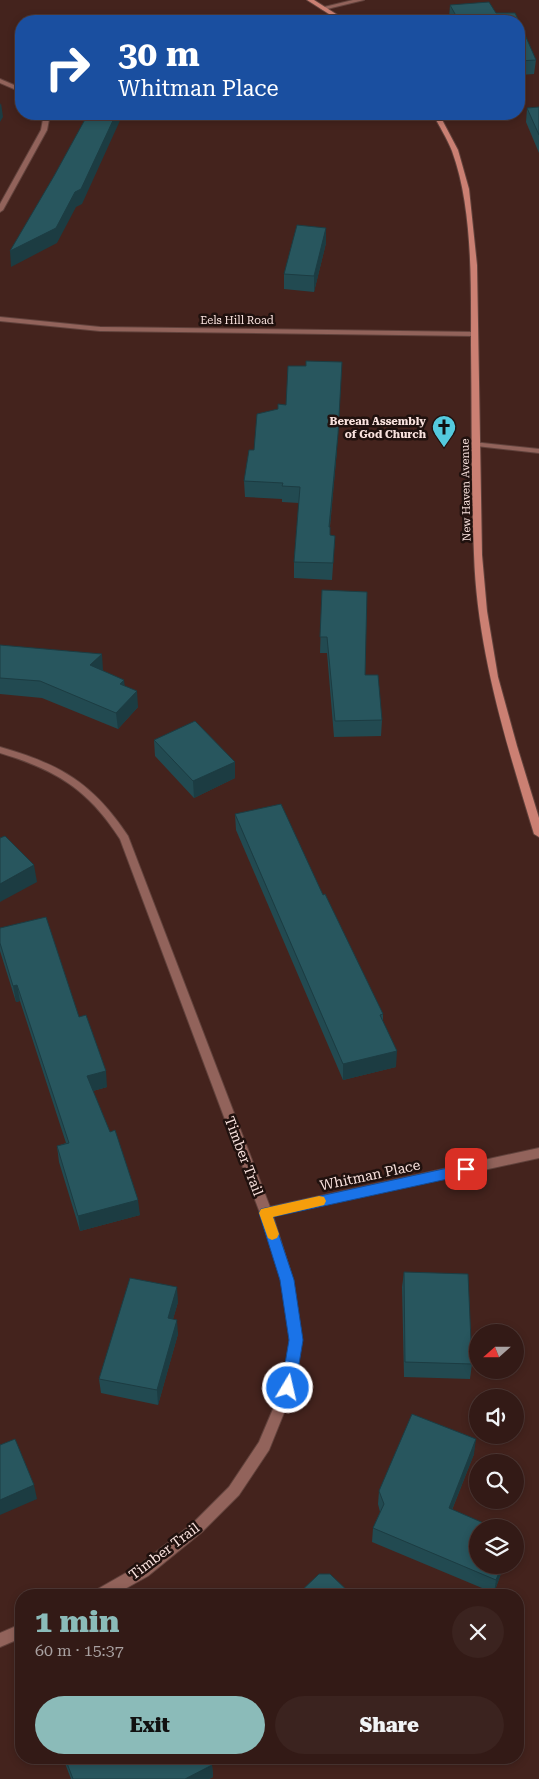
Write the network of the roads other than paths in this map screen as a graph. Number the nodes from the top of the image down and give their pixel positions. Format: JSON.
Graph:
{"nodes":[{"id":1,"x":310,"y":0,"type":"edge"},
{"id":2,"x":360,"y":0,"type":"edge"},
{"id":3,"x":323,"y":8,"type":"junction"},
{"id":4,"x":334,"y":15,"type":"edge"},
{"id":5,"x":0,"y":81,"type":"edge"},
{"id":6,"x":15,"y":87,"type":"edge"},
{"id":7,"x":46,"y":120,"type":"edge"},
{"id":8,"x":439,"y":120,"type":"edge"},
{"id":9,"x":0,"y":210,"type":"edge"},
{"id":10,"x":0,"y":319,"type":"edge"},
{"id":11,"x":474,"y":334,"type":"junction"},
{"id":12,"x":476,"y":444,"type":"junction"},
{"id":13,"x":539,"y":451,"type":"edge"},
{"id":14,"x":0,"y":750,"type":"edge"},
{"id":15,"x":539,"y":834,"type":"edge"},
{"id":16,"x":539,"y":1153,"type":"edge"},
{"id":17,"x":266,"y":1213,"type":"junction"},
{"id":18,"x":112,"y":1589,"type":"edge"},
{"id":19,"x":15,"y":1634,"type":"edge"},
{"id":20,"x":0,"y":1640,"type":"edge"}],
"edges":[{"from":1,"to":3,"type":"main road"},
{"from":2,"to":3,"type":"street"},
{"from":3,"to":4,"type":"main road"},
{"from":5,"to":6,"type":"street"},
{"from":7,"to":9,"type":"street"},
{"from":8,"to":11,"type":"main road","name":"New Haven Avenue"},
{"from":10,"to":11,"type":"street","name":"Eels Hill Road"},
{"from":11,"to":12,"type":"main road","name":"New Haven Avenue"},
{"from":12,"to":13,"type":"street"},
{"from":12,"to":15,"type":"main road","name":"New Haven Avenue"},
{"from":14,"to":17,"type":"street","name":"Timber Trail"},
{"from":16,"to":17,"type":"street","name":"Whitman Place"},
{"from":17,"to":18,"type":"street","name":"Timber Trail"},
{"from":19,"to":20,"type":"street"}]}
